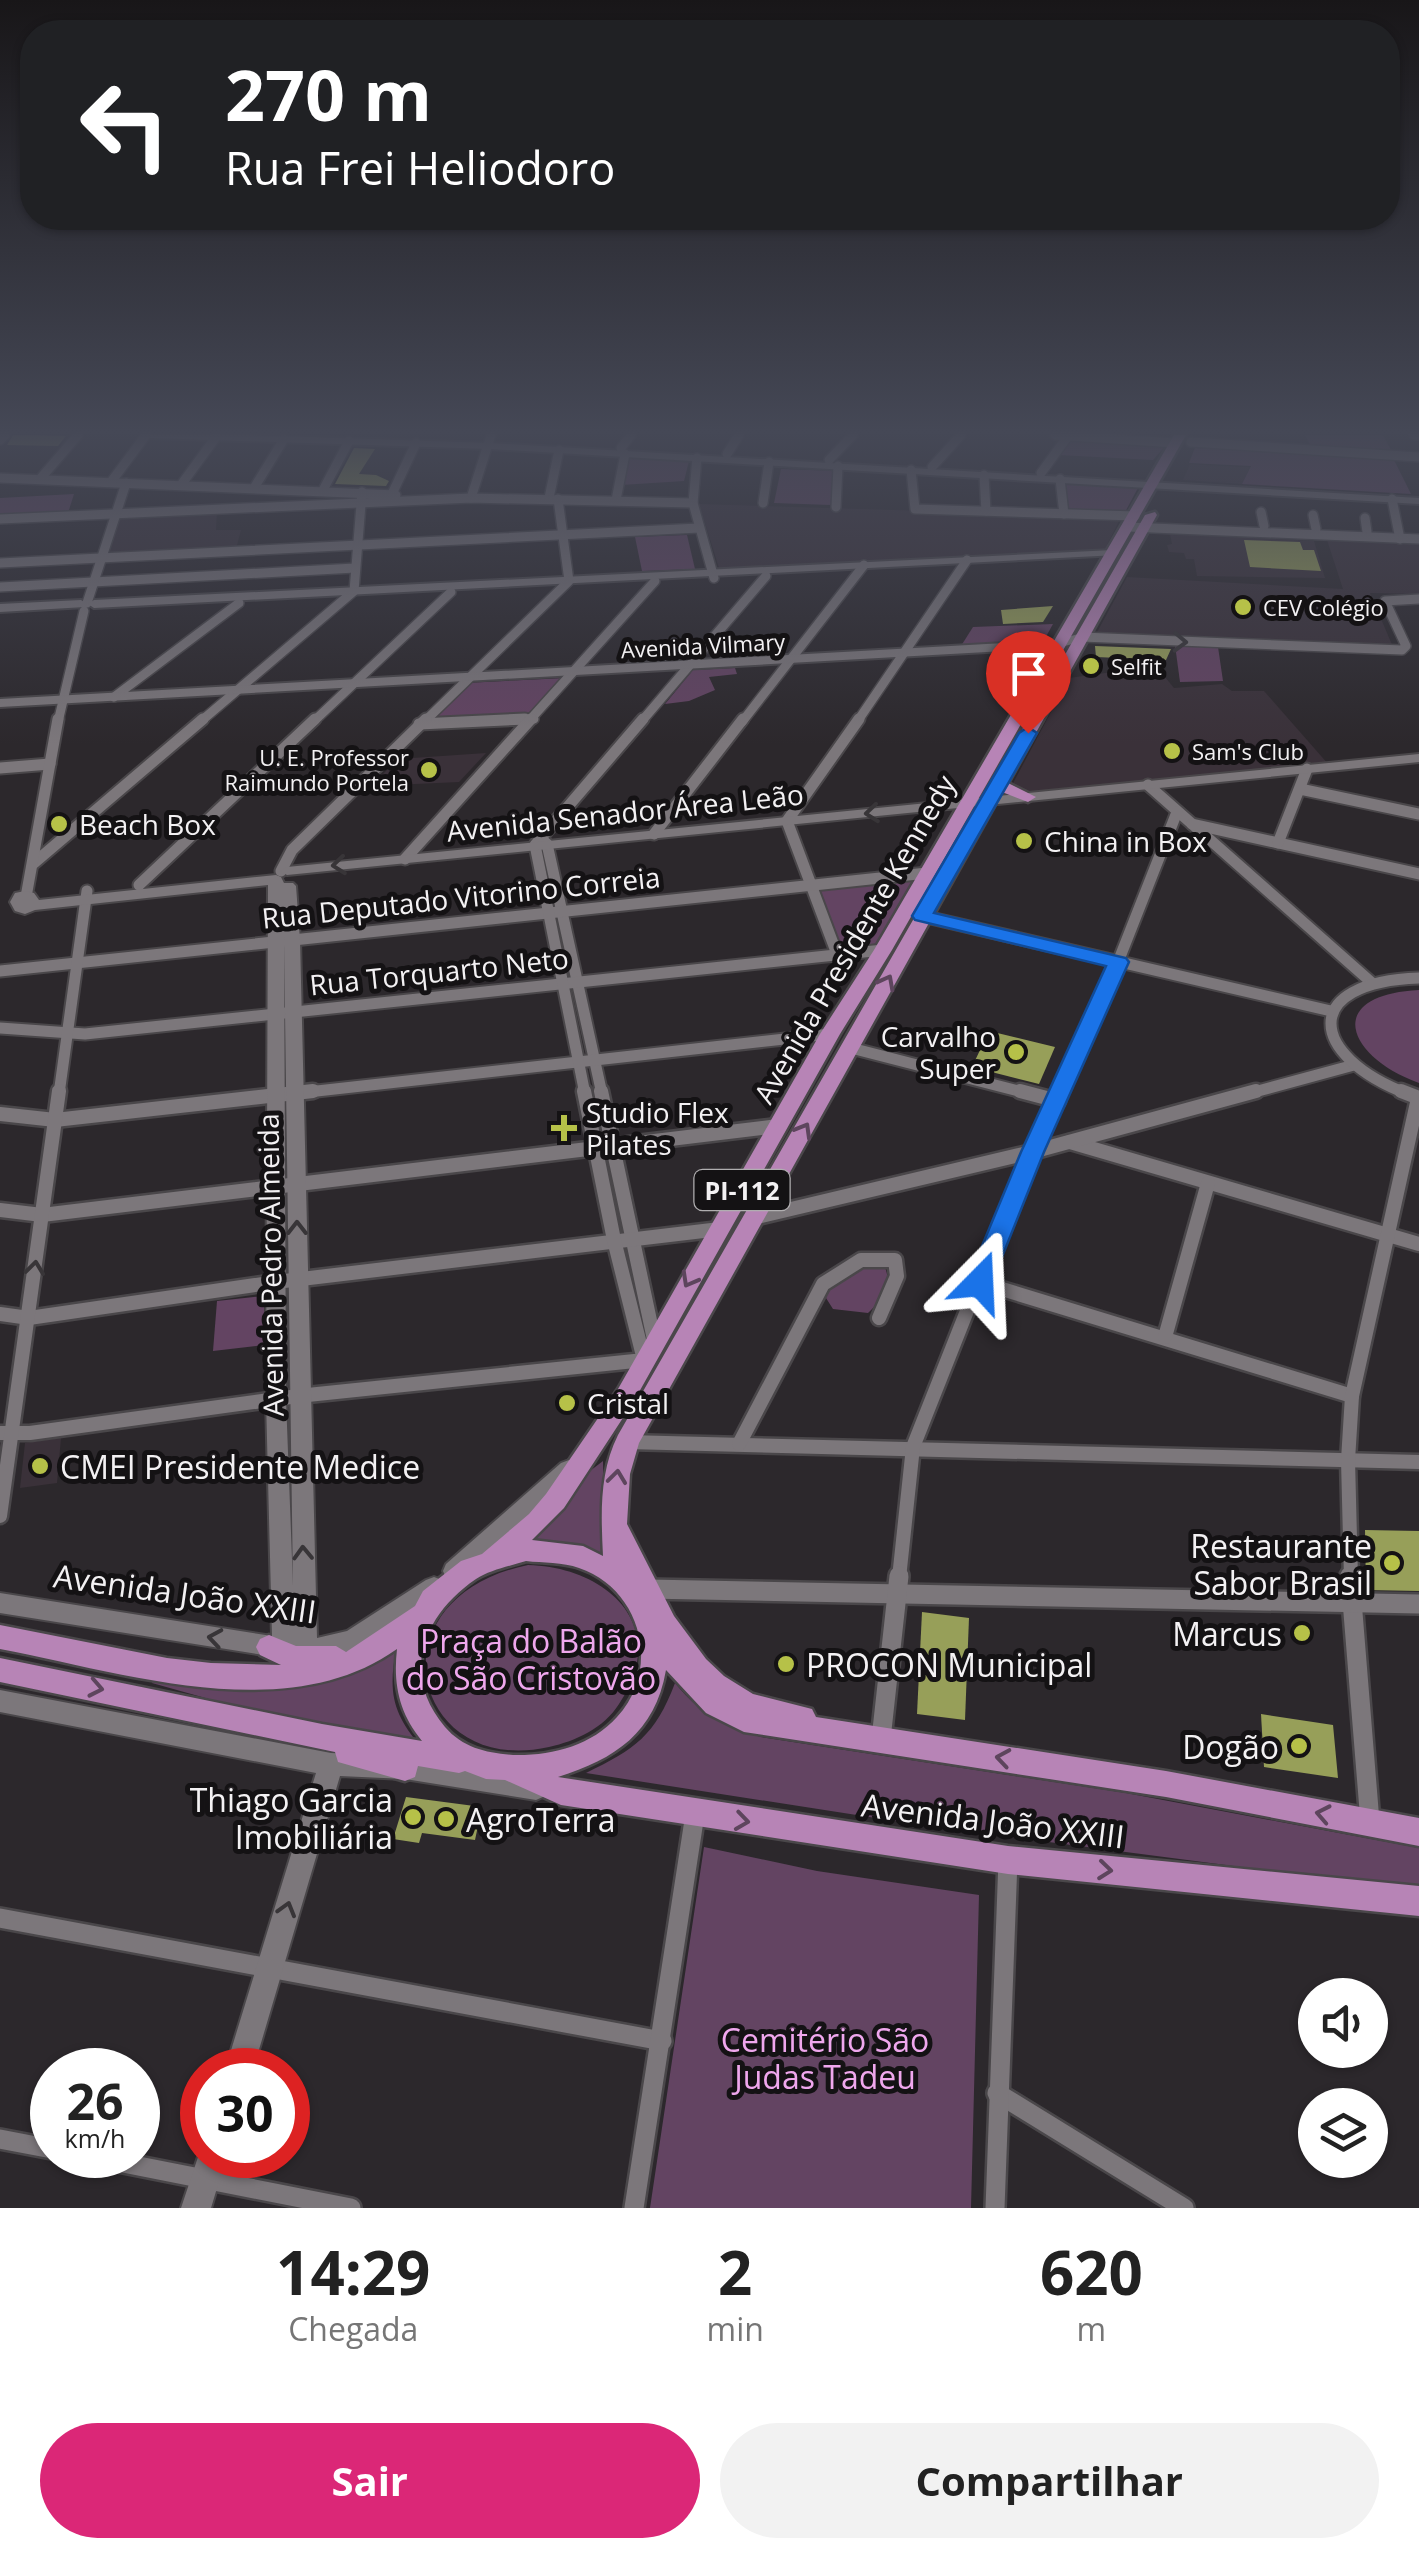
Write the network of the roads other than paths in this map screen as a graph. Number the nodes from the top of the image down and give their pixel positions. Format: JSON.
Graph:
{"nodes":[{"id":1,"x":108,"y":538,"type":"edge"},
{"id":2,"x":357,"y":538,"type":"edge"},
{"id":3,"x":521,"y":538,"type":"edge"},
{"id":4,"x":563,"y":538,"type":"edge"},
{"id":5,"x":702,"y":538,"type":"edge"},
{"id":6,"x":1124,"y":538,"type":"edge"},
{"id":7,"x":1129,"y":538,"type":"edge"},
{"id":8,"x":1400,"y":538,"type":"edge"},
{"id":9,"x":1419,"y":539,"type":"edge"},
{"id":10,"x":356,"y":546,"type":"junction"},
{"id":11,"x":1110,"y":557,"type":"junction"},
{"id":12,"x":102,"y":558,"type":"junction"},
{"id":13,"x":0,"y":563,"type":"edge"},
{"id":14,"x":964,"y":564,"type":"junction"},
{"id":15,"x":355,"y":568,"type":"junction"},
{"id":16,"x":864,"y":568,"type":"junction"},
{"id":17,"x":713,"y":575,"type":"junction"},
{"id":18,"x":766,"y":576,"type":"junction"},
{"id":19,"x":654,"y":582,"type":"junction"},
{"id":20,"x":93,"y":583,"type":"junction"},
{"id":21,"x":565,"y":584,"type":"junction"},
{"id":22,"x":0,"y":588,"type":"edge"},
{"id":23,"x":451,"y":592,"type":"junction"},
{"id":24,"x":348,"y":595,"type":"junction"},
{"id":25,"x":1419,"y":600,"type":"edge"},
{"id":26,"x":239,"y":603,"type":"junction"},
{"id":27,"x":86,"y":607,"type":"junction"},
{"id":28,"x":0,"y":611,"type":"edge"},
{"id":29,"x":1082,"y":638,"type":"junction"},
{"id":30,"x":1058,"y":644,"type":"junction"},
{"id":31,"x":906,"y":654,"type":"junction"},
{"id":32,"x":792,"y":660,"type":"junction"},
{"id":33,"x":685,"y":667,"type":"junction"},
{"id":34,"x":576,"y":672,"type":"junction"},
{"id":35,"x":465,"y":678,"type":"junction"},
{"id":36,"x":350,"y":684,"type":"junction"},
{"id":37,"x":238,"y":690,"type":"junction"},
{"id":38,"x":114,"y":697,"type":"junction"},
{"id":39,"x":62,"y":700,"type":"junction"},
{"id":40,"x":0,"y":703,"type":"edge"},
{"id":41,"x":534,"y":719,"type":"junction"},
{"id":42,"x":419,"y":724,"type":"junction"},
{"id":43,"x":1419,"y":758,"type":"edge"},
{"id":44,"x":50,"y":764,"type":"junction"},
{"id":45,"x":0,"y":768,"type":"edge"},
{"id":46,"x":1306,"y":770,"type":"junction"},
{"id":47,"x":1148,"y":786,"type":"junction"},
{"id":48,"x":1300,"y":789,"type":"junction"},
{"id":49,"x":985,"y":797,"type":"junction"},
{"id":50,"x":1028,"y":797,"type":"joint"},
{"id":51,"x":1178,"y":812,"type":"junction"},
{"id":52,"x":1419,"y":814,"type":"edge"},
{"id":53,"x":787,"y":822,"type":"junction"},
{"id":54,"x":1190,"y":824,"type":"junction"},
{"id":55,"x":654,"y":834,"type":"junction"},
{"id":56,"x":541,"y":843,"type":"junction"},
{"id":57,"x":1278,"y":843,"type":"junction"},
{"id":58,"x":405,"y":858,"type":"junction"},
{"id":59,"x":34,"y":863,"type":"junction"},
{"id":60,"x":282,"y":874,"type":"junction"},
{"id":61,"x":927,"y":874,"type":"junction"},
{"id":62,"x":1419,"y":874,"type":"edge"},
{"id":63,"x":138,"y":885,"type":"junction"},
{"id":64,"x":811,"y":885,"type":"junction"},
{"id":65,"x":87,"y":895,"type":"junction"},
{"id":66,"x":0,"y":900,"type":"edge"},
{"id":67,"x":25,"y":901,"type":"junction"},
{"id":68,"x":0,"y":908,"type":"edge"},
{"id":69,"x":563,"y":912,"type":"junction"},
{"id":70,"x":547,"y":913,"type":"junction"},
{"id":71,"x":922,"y":916,"type":"junction"},
{"id":72,"x":286,"y":941,"type":"junction"},
{"id":73,"x":883,"y":950,"type":"junction"},
{"id":74,"x":837,"y":954,"type":"junction"},
{"id":75,"x":80,"y":962,"type":"junction"},
{"id":76,"x":1118,"y":962,"type":"junction"},
{"id":77,"x":0,"y":971,"type":"edge"},
{"id":78,"x":1419,"y":978,"type":"edge"},
{"id":79,"x":570,"y":982,"type":"junction"},
{"id":80,"x":1371,"y":982,"type":"junction"},
{"id":81,"x":1331,"y":1011,"type":"junction"},
{"id":82,"x":287,"y":1013,"type":"junction"},
{"id":83,"x":0,"y":1028,"type":"edge"},
{"id":84,"x":830,"y":1034,"type":"junction"},
{"id":85,"x":66,"y":1035,"type":"junction"},
{"id":86,"x":851,"y":1048,"type":"junction"},
{"id":87,"x":586,"y":1058,"type":"junction"},
{"id":88,"x":1354,"y":1065,"type":"junction"},
{"id":89,"x":286,"y":1093,"type":"junction"},
{"id":90,"x":1419,"y":1098,"type":"edge"},
{"id":91,"x":1058,"y":1101,"type":"junction"},
{"id":92,"x":0,"y":1114,"type":"edge"},
{"id":93,"x":55,"y":1120,"type":"junction"},
{"id":94,"x":778,"y":1126,"type":"junction"},
{"id":95,"x":1068,"y":1142,"type":"junction"},
{"id":96,"x":605,"y":1146,"type":"junction"},
{"id":97,"x":1032,"y":1152,"type":"junction"},
{"id":98,"x":287,"y":1182,"type":"junction"},
{"id":99,"x":1208,"y":1183,"type":"junction"},
{"id":100,"x":0,"y":1210,"type":"edge"},
{"id":101,"x":42,"y":1214,"type":"junction"},
{"id":102,"x":753,"y":1218,"type":"junction"},
{"id":103,"x":720,"y":1229,"type":"junction"},
{"id":104,"x":1388,"y":1236,"type":"junction"},
{"id":105,"x":632,"y":1238,"type":"junction"},
{"id":106,"x":614,"y":1240,"type":"junction"},
{"id":107,"x":1419,"y":1244,"type":"edge"},
{"id":108,"x":287,"y":1281,"type":"junction"},
{"id":109,"x":980,"y":1282,"type":"junction"},
{"id":110,"x":0,"y":1314,"type":"edge"},
{"id":111,"x":29,"y":1318,"type":"junction"},
{"id":112,"x":878,"y":1318,"type":"dead end"},
{"id":113,"x":1165,"y":1337,"type":"junction"},
{"id":114,"x":649,"y":1352,"type":"junction"},
{"id":115,"x":298,"y":1396,"type":"junction"},
{"id":116,"x":1352,"y":1396,"type":"junction"},
{"id":117,"x":276,"y":1399,"type":"junction"},
{"id":118,"x":7,"y":1434,"type":"edge"},
{"id":119,"x":627,"y":1442,"type":"junction"},
{"id":120,"x":740,"y":1444,"type":"junction"},
{"id":121,"x":913,"y":1447,"type":"junction"},
{"id":122,"x":592,"y":1448,"type":"junction"},
{"id":123,"x":1348,"y":1460,"type":"junction"},
{"id":124,"x":1419,"y":1462,"type":"edge"},
{"id":125,"x":0,"y":1516,"type":"edge"},
{"id":126,"x":614,"y":1522,"type":"junction"},
{"id":127,"x":493,"y":1557,"type":"junction"},
{"id":128,"x":616,"y":1574,"type":"junction"},
{"id":129,"x":645,"y":1589,"type":"junction"},
{"id":130,"x":898,"y":1593,"type":"junction"},
{"id":131,"x":1351,"y":1601,"type":"junction"},
{"id":132,"x":0,"y":1603,"type":"edge"},
{"id":133,"x":1419,"y":1604,"type":"edge"},
{"id":134,"x":424,"y":1609,"type":"junction"},
{"id":135,"x":655,"y":1634,"type":"junction"},
{"id":136,"x":0,"y":1637,"type":"edge"},
{"id":137,"x":286,"y":1648,"type":"junction"},
{"id":138,"x":377,"y":1648,"type":"junction"},
{"id":139,"x":0,"y":1670,"type":"edge"},
{"id":140,"x":0,"y":1701,"type":"edge"},
{"id":141,"x":233,"y":1716,"type":"junction"},
{"id":142,"x":881,"y":1739,"type":"junction"},
{"id":143,"x":481,"y":1763,"type":"junction"},
{"id":144,"x":331,"y":1764,"type":"junction"},
{"id":145,"x":405,"y":1768,"type":"junction"},
{"id":146,"x":511,"y":1769,"type":"junction"},
{"id":147,"x":561,"y":1792,"type":"junction"},
{"id":148,"x":696,"y":1814,"type":"junction"},
{"id":149,"x":1370,"y":1823,"type":"junction"},
{"id":150,"x":1419,"y":1832,"type":"edge"},
{"id":151,"x":1008,"y":1860,"type":"junction"},
{"id":152,"x":1419,"y":1902,"type":"edge"},
{"id":153,"x":0,"y":1918,"type":"edge"},
{"id":154,"x":270,"y":1967,"type":"junction"},
{"id":155,"x":662,"y":2041,"type":"junction"},
{"id":156,"x":246,"y":2048,"type":"edge"},
{"id":157,"x":998,"y":2093,"type":"junction"},
{"id":158,"x":0,"y":2139,"type":"edge"},
{"id":159,"x":30,"y":2145,"type":"edge"},
{"id":160,"x":206,"y":2178,"type":"edge"},
{"id":161,"x":248,"y":2178,"type":"edge"},
{"id":162,"x":196,"y":2208,"type":"edge"},
{"id":163,"x":351,"y":2208,"type":"edge"},
{"id":164,"x":634,"y":2208,"type":"edge"},
{"id":165,"x":995,"y":2208,"type":"edge"},
{"id":166,"x":1184,"y":2208,"type":"edge"}],
"edges":[{"from":1,"to":12,"type":"street"},
{"from":2,"to":10,"type":"street"},
{"from":3,"to":10,"type":"street"},
{"from":4,"to":21,"type":"street"},
{"from":5,"to":17,"type":"street"},
{"from":6,"to":11,"type":"main road","name":"Avenida Presidente Kennedy","number":"PI-112"},
{"from":7,"to":29,"type":"main road","name":"Avenida Presidente Kennedy","number":"PI-112"},
{"from":8,"to":9,"type":"street"},
{"from":10,"to":12,"type":"street"},
{"from":10,"to":15,"type":"street"},
{"from":11,"to":14,"type":"main road"},
{"from":11,"to":30,"type":"main road","name":"Avenida Presidente Kennedy","number":"PI-112"},
{"from":12,"to":13,"type":"street"},
{"from":12,"to":20,"type":"street"},
{"from":14,"to":16,"type":"main road"},
{"from":14,"to":31,"type":"street"},
{"from":15,"to":20,"type":"street"},
{"from":15,"to":24,"type":"street"},
{"from":16,"to":17,"type":"main road"},
{"from":16,"to":18,"type":"main road"},
{"from":16,"to":32,"type":"street"},
{"from":17,"to":18,"type":"main road"},
{"from":17,"to":19,"type":"main road"},
{"from":17,"to":21,"type":"main road"},
{"from":18,"to":33,"type":"street"},
{"from":19,"to":21,"type":"main road"},
{"from":19,"to":34,"type":"street"},
{"from":20,"to":22,"type":"street"},
{"from":20,"to":27,"type":"street"},
{"from":21,"to":23,"type":"main road"},
{"from":21,"to":24,"type":"main road"},
{"from":21,"to":35,"type":"street"},
{"from":23,"to":24,"type":"main road"},
{"from":23,"to":36,"type":"street"},
{"from":24,"to":26,"type":"main road"},
{"from":24,"to":27,"type":"main road"},
{"from":24,"to":37,"type":"street"},
{"from":29,"to":25,"type":"street","name":"Avenida Vilmary","one_way":true},
{"from":26,"to":27,"type":"main road"},
{"from":26,"to":38,"type":"street"},
{"from":27,"to":28,"type":"main road"},
{"from":27,"to":39,"type":"street"},
{"from":29,"to":30,"type":"main road","name":"Avenida Vilmary"},
{"from":29,"to":49,"type":"main road","name":"Avenida Presidente Kennedy","number":"PI-112"},
{"from":30,"to":31,"type":"main road","name":"Avenida Vilmary"},
{"from":30,"to":49,"type":"main road","name":"Avenida Presidente Kennedy","number":"PI-112"},
{"from":31,"to":32,"type":"main road","name":"Avenida Vilmary"},
{"from":31,"to":53,"type":"street"},
{"from":32,"to":33,"type":"main road","name":"Avenida Vilmary"},
{"from":32,"to":55,"type":"street"},
{"from":33,"to":34,"type":"main road","name":"Avenida Vilmary"},
{"from":33,"to":56,"type":"street"},
{"from":34,"to":35,"type":"main road","name":"Avenida Vilmary"},
{"from":34,"to":41,"type":"street"},
{"from":35,"to":36,"type":"main road","name":"Avenida Vilmary"},
{"from":35,"to":42,"type":"street"},
{"from":36,"to":37,"type":"main road","name":"Avenida Vilmary"},
{"from":36,"to":63,"type":"street"},
{"from":37,"to":38,"type":"main road","name":"Avenida Vilmary"},
{"from":37,"to":59,"type":"street"},
{"from":38,"to":39,"type":"main road","name":"Avenida Vilmary"},
{"from":39,"to":40,"type":"main road","name":"Avenida Vilmary"},
{"from":39,"to":44,"type":"street"},
{"from":41,"to":42,"type":"street"},
{"from":41,"to":58,"type":"street"},
{"from":42,"to":60,"type":"street"},
{"from":43,"to":46,"type":"main road"},
{"from":44,"to":45,"type":"street"},
{"from":44,"to":59,"type":"street"},
{"from":46,"to":47,"type":"main road"},
{"from":46,"to":48,"type":"street"},
{"from":47,"to":50,"type":"main road"},
{"from":47,"to":51,"type":"street"},
{"from":48,"to":52,"type":"street"},
{"from":48,"to":57,"type":"street"},
{"from":49,"to":50,"type":"main road"},
{"from":49,"to":53,"type":"main road","name":"Avenida Senador Área Leão","one_way":true},
{"from":49,"to":61,"type":"main road","name":"Avenida Presidente Kennedy","number":"PI-112"},
{"from":49,"to":71,"type":"main road","name":"Avenida Presidente Kennedy","number":"PI-112"},
{"from":51,"to":54,"type":"street"},
{"from":51,"to":76,"type":"street"},
{"from":53,"to":55,"type":"main road","name":"Avenida Senador Área Leão"},
{"from":53,"to":64,"type":"street"},
{"from":54,"to":57,"type":"street"},
{"from":54,"to":80,"type":"street"},
{"from":55,"to":56,"type":"main road","name":"Avenida Senador Área Leão"},
{"from":56,"to":58,"type":"main road","name":"Avenida Senador Área Leão"},
{"from":56,"to":69,"type":"street"},
{"from":56,"to":70,"type":"street"},
{"from":57,"to":62,"type":"street"},
{"from":58,"to":60,"type":"main road","name":"Avenida Senador Área Leão","one_way":true},
{"from":59,"to":67,"type":"street"},
{"from":60,"to":63,"type":"main road","name":"Avenida Senador Área Leão"},
{"from":60,"to":65,"type":"main road","name":"Avenida Senador Área Leão"},
{"from":60,"to":72,"type":"main road","name":"Avenida Pedro Almeida"},
{"from":61,"to":64,"type":"street","name":"Rua Deputado Vitorino Correia"},
{"from":61,"to":73,"type":"main road","name":"Avenida Presidente Kennedy","number":"PI-112"},
{"from":63,"to":65,"type":"main road","name":"Avenida Senador Área Leão"},
{"from":64,"to":69,"type":"street","name":"Rua Deputado Vitorino Correia"},
{"from":64,"to":74,"type":"street"},
{"from":65,"to":67,"type":"main road","name":"Avenida Senador Área Leão"},
{"from":65,"to":75,"type":"street"},
{"from":66,"to":67,"type":"main road","name":"Avenida Senador Área Leão"},
{"from":67,"to":68,"type":"main road","name":"Avenida Senador Área Leão"},
{"from":69,"to":70,"type":"street","name":"Rua Deputado Vitorino Correia"},
{"from":69,"to":79,"type":"street"},
{"from":70,"to":72,"type":"street","name":"Rua Deputado Vitorino Correia"},
{"from":70,"to":79,"type":"street"},
{"from":71,"to":76,"type":"street"},
{"from":86,"to":71,"type":"main road","name":"Avenida Presidente Kennedy","number":"PI-112","one_way":true},
{"from":72,"to":75,"type":"street","name":"Rua Deputado Vitorino Correia"},
{"from":72,"to":82,"type":"main road","name":"Avenida Pedro Almeida"},
{"from":73,"to":74,"type":"street","name":"Rua Torquarto Neto"},
{"from":73,"to":84,"type":"main road","name":"Avenida Presidente Kennedy","number":"PI-112"},
{"from":74,"to":79,"type":"street","name":"Rua Torquarto Neto"},
{"from":75,"to":77,"type":"street","name":"Rua Deputado Vitorino Correia"},
{"from":75,"to":85,"type":"street"},
{"from":76,"to":81,"type":"street"},
{"from":76,"to":91,"type":"street"},
{"from":78,"to":80,"type":"street"},
{"from":79,"to":82,"type":"street","name":"Rua Torquarto Neto"},
{"from":79,"to":87,"type":"street"},
{"from":80,"to":81,"type":"street"},
{"from":81,"to":88,"type":"street"},
{"from":82,"to":85,"type":"street","name":"Rua Torquarto Neto"},
{"from":82,"to":89,"type":"main road","name":"Avenida Pedro Almeida"},
{"from":83,"to":85,"type":"street","name":"Rua Torquarto Neto"},
{"from":84,"to":87,"type":"street"},
{"from":84,"to":94,"type":"main road","name":"Avenida Presidente Kennedy","number":"PI-112"},
{"from":85,"to":93,"type":"street"},
{"from":86,"to":91,"type":"street"},
{"from":102,"to":86,"type":"main road","name":"Avenida Presidente Kennedy","number":"PI-112","one_way":true},
{"from":87,"to":89,"type":"street"},
{"from":87,"to":96,"type":"street"},
{"from":88,"to":90,"type":"street"},
{"from":88,"to":95,"type":"street"},
{"from":89,"to":93,"type":"street"},
{"from":89,"to":98,"type":"main road","name":"Avenida Pedro Almeida"},
{"from":90,"to":104,"type":"street"},
{"from":91,"to":97,"type":"street"},
{"from":92,"to":93,"type":"street"},
{"from":93,"to":101,"type":"street"},
{"from":94,"to":96,"type":"street"},
{"from":94,"to":103,"type":"main road","name":"Avenida Presidente Kennedy","number":"PI-112"},
{"from":95,"to":97,"type":"street"},
{"from":95,"to":99,"type":"street"},
{"from":96,"to":98,"type":"street"},
{"from":96,"to":105,"type":"street"},
{"from":96,"to":106,"type":"street"},
{"from":97,"to":102,"type":"street"},
{"from":97,"to":109,"type":"street"},
{"from":98,"to":101,"type":"street"},
{"from":98,"to":108,"type":"main road","name":"Avenida Pedro Almeida"},
{"from":99,"to":104,"type":"street"},
{"from":99,"to":113,"type":"street"},
{"from":100,"to":101,"type":"street"},
{"from":111,"to":101,"type":"street","one_way":true},
{"from":102,"to":119,"type":"main road","name":"Avenida Presidente Kennedy","number":"PI-112"},
{"from":103,"to":105,"type":"street"},
{"from":103,"to":114,"type":"main road","name":"Avenida Presidente Kennedy","number":"PI-112","one_way":true},
{"from":104,"to":107,"type":"street"},
{"from":104,"to":116,"type":"street"},
{"from":105,"to":106,"type":"street"},
{"from":105,"to":114,"type":"street"},
{"from":106,"to":108,"type":"street"},
{"from":106,"to":114,"type":"street"},
{"from":108,"to":111,"type":"street"},
{"from":108,"to":115,"type":"main road","name":"Avenida Pedro Almeida"},
{"from":108,"to":117,"type":"main road","name":"Avenida Pedro Almeida"},
{"from":109,"to":113,"type":"street"},
{"from":109,"to":121,"type":"street"},
{"from":110,"to":111,"type":"street"},
{"from":111,"to":118,"type":"street"},
{"from":112,"to":120,"type":"street"},
{"from":113,"to":116,"type":"street"},
{"from":114,"to":115,"type":"street"},
{"from":114,"to":122,"type":"main road","name":"Avenida Presidente Kennedy","number":"PI-112"},
{"from":115,"to":117,"type":"street"},
{"from":137,"to":115,"type":"main road","name":"Avenida Pedro Almeida","one_way":true},
{"from":116,"to":123,"type":"street"},
{"from":117,"to":118,"type":"street"},
{"from":117,"to":137,"type":"main road","name":"Avenida Pedro Almeida"},
{"from":118,"to":125,"type":"street"},
{"from":119,"to":120,"type":"street"},
{"from":126,"to":119,"type":"main road","name":"Avenida Presidente Kennedy","number":"PI-112","one_way":true},
{"from":120,"to":121,"type":"street"},
{"from":121,"to":123,"type":"street"},
{"from":121,"to":130,"type":"street"},
{"from":122,"to":127,"type":"main road","name":"Avenida Presidente Kennedy","number":"PI-112"},
{"from":122,"to":137,"type":"main road","name":"Avenida João XXIII"},
{"from":123,"to":124,"type":"street"},
{"from":123,"to":131,"type":"street"},
{"from":126,"to":128,"type":"main road","name":"Avenida Presidente Kennedy","number":"PI-112"},
{"from":126,"to":129,"type":"main road"},
{"from":127,"to":128,"type":"main road"},
{"from":127,"to":134,"type":"main road"},
{"from":128,"to":135,"type":"main road"},
{"from":129,"to":130,"type":"street"},
{"from":129,"to":142,"type":"main road"},
{"from":130,"to":131,"type":"street"},
{"from":130,"to":142,"type":"street"},
{"from":131,"to":133,"type":"street"},
{"from":131,"to":149,"type":"street"},
{"from":137,"to":132,"type":"main road","name":"Avenida João XXIII","one_way":true},
{"from":134,"to":138,"type":"main road"},
{"from":134,"to":143,"type":"main road"},
{"from":135,"to":142,"type":"main road","name":"Avenida João XXIII"},
{"from":135,"to":146,"type":"main road"},
{"from":136,"to":138,"type":"main road"},
{"from":137,"to":138,"type":"main road"},
{"from":139,"to":141,"type":"main road","one_way":true},
{"from":140,"to":144,"type":"main road","name":"Avenida João XXIII"},
{"from":141,"to":143,"type":"main road"},
{"from":141,"to":145,"type":"main road"},
{"from":149,"to":142,"type":"main road","name":"Avenida João XXIII","one_way":true},
{"from":143,"to":146,"type":"main road"},
{"from":144,"to":145,"type":"main road","name":"Avenida João XXIII"},
{"from":154,"to":144,"type":"main road","one_way":true},
{"from":145,"to":147,"type":"main road","name":"Avenida João XXIII"},
{"from":146,"to":147,"type":"main road","name":"Avenida João XXIII"},
{"from":147,"to":148,"type":"main road","name":"Avenida João XXIII"},
{"from":148,"to":151,"type":"main road","name":"Avenida João XXIII","one_way":true},
{"from":148,"to":155,"type":"street"},
{"from":149,"to":150,"type":"main road","name":"Avenida João XXIII"},
{"from":151,"to":152,"type":"main road","name":"Avenida João XXIII","one_way":true},
{"from":151,"to":157,"type":"street"},
{"from":153,"to":154,"type":"street"},
{"from":154,"to":155,"type":"street"},
{"from":154,"to":156,"type":"main road"},
{"from":155,"to":164,"type":"street"},
{"from":157,"to":165,"type":"street"},
{"from":157,"to":166,"type":"street"},
{"from":158,"to":159,"type":"street"},
{"from":160,"to":162,"type":"main road"},
{"from":161,"to":163,"type":"street"}]}
